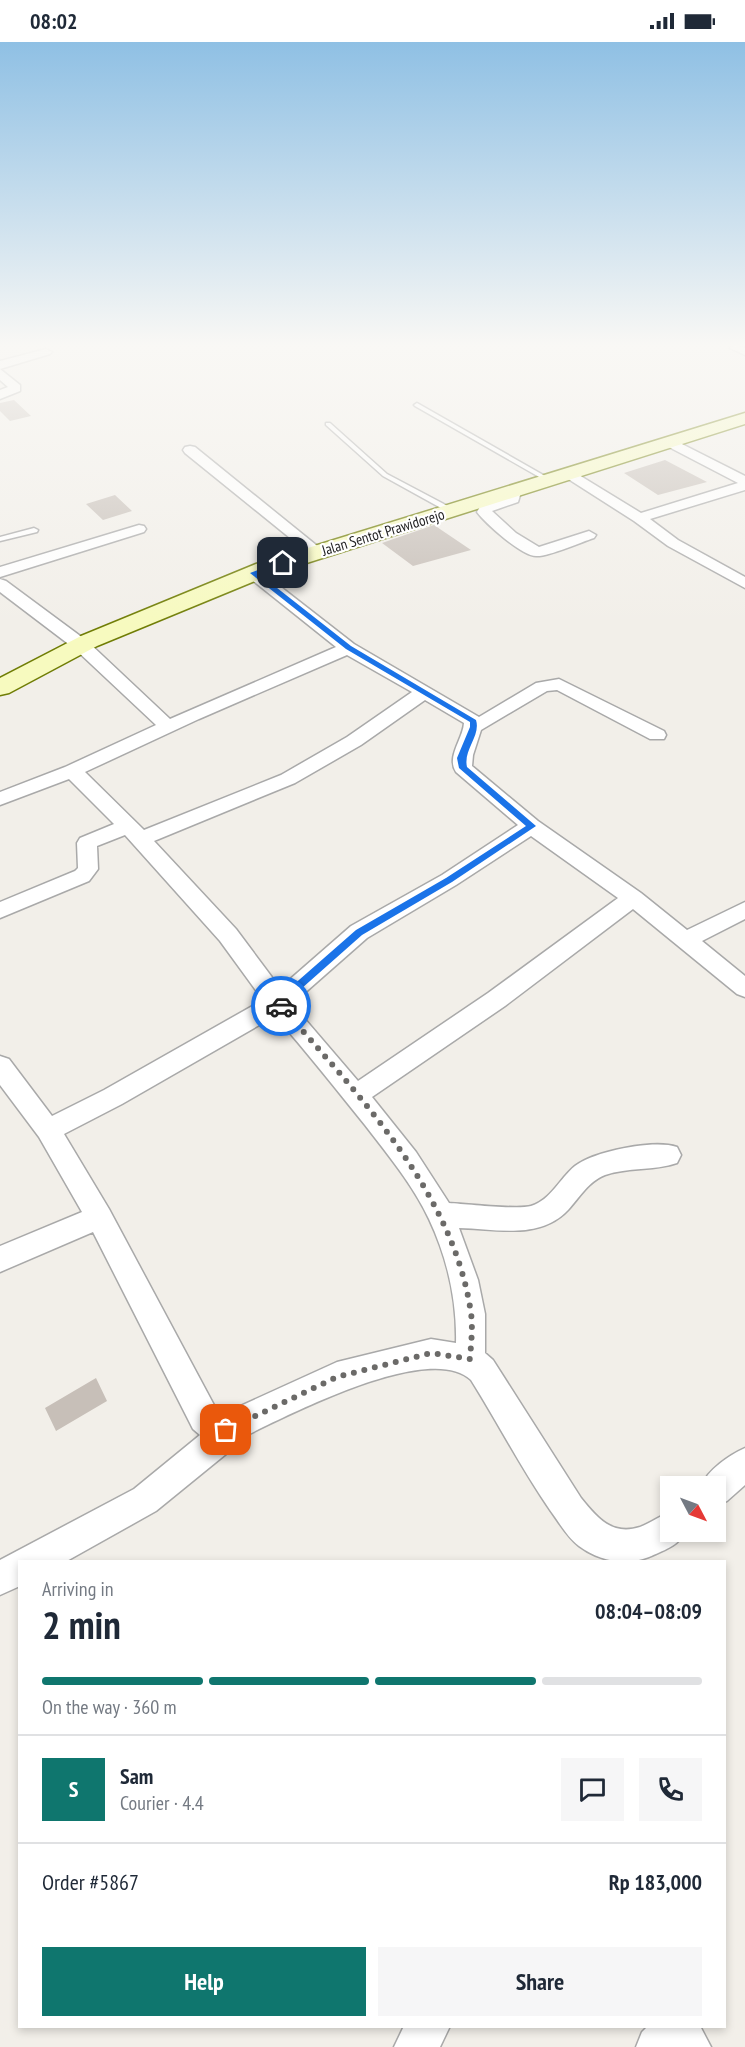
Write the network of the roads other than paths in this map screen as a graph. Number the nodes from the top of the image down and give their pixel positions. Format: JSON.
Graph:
{"nodes":[{"id":1,"x":344,"y":439,"type":"edge"},
{"id":2,"x":483,"y":439,"type":"edge"},
{"id":3,"x":681,"y":439,"type":"edge"},
{"id":4,"x":670,"y":442,"type":"junction"},
{"id":5,"x":190,"y":450,"type":"dead end"},
{"id":6,"x":560,"y":478,"type":"junction"},
{"id":7,"x":745,"y":483,"type":"edge"},
{"id":8,"x":514,"y":492,"type":"junction"},
{"id":9,"x":453,"y":511,"type":"junction"},
{"id":10,"x":639,"y":518,"type":"junction"},
{"id":11,"x":139,"y":528,"type":"dead end"},
{"id":12,"x":34,"y":530,"type":"dead end"},
{"id":13,"x":589,"y":535,"type":"dead end"},
{"id":14,"x":0,"y":539,"type":"edge"},
{"id":15,"x":316,"y":552,"type":"junction"},
{"id":16,"x":0,"y":572,"type":"edge"},
{"id":17,"x":253,"y":573,"type":"junction"},
{"id":18,"x":745,"y":583,"type":"edge"},
{"id":19,"x":0,"y":584,"type":"edge"},
{"id":20,"x":81,"y":645,"type":"junction"},
{"id":21,"x":348,"y":648,"type":"junction"},
{"id":22,"x":0,"y":688,"type":"edge"},
{"id":23,"x":424,"y":692,"type":"junction"},
{"id":24,"x":168,"y":727,"type":"junction"},
{"id":25,"x":474,"y":727,"type":"junction"},
{"id":26,"x":657,"y":735,"type":"dead end"},
{"id":27,"x":72,"y":771,"type":"junction"},
{"id":28,"x":0,"y":799,"type":"edge"},
{"id":29,"x":531,"y":826,"type":"junction"},
{"id":30,"x":134,"y":832,"type":"junction"},
{"id":31,"x":633,"y":898,"type":"junction"},
{"id":32,"x":0,"y":910,"type":"edge"},
{"id":33,"x":745,"y":910,"type":"edge"},
{"id":34,"x":686,"y":940,"type":"junction"},
{"id":35,"x":745,"y":988,"type":"edge"},
{"id":36,"x":278,"y":1003,"type":"junction"},
{"id":37,"x":0,"y":1066,"type":"edge"},
{"id":38,"x":356,"y":1095,"type":"junction"},
{"id":39,"x":48,"y":1130,"type":"junction"},
{"id":40,"x":668,"y":1155,"type":"dead end"},
{"id":41,"x":441,"y":1215,"type":"junction"},
{"id":42,"x":99,"y":1217,"type":"junction"},
{"id":43,"x":0,"y":1259,"type":"edge"},
{"id":44,"x":470,"y":1359,"type":"junction"},
{"id":45,"x":226,"y":1430,"type":"junction"},
{"id":46,"x":745,"y":1464,"type":"edge"},
{"id":47,"x":726,"y":1481,"type":"edge"},
{"id":48,"x":660,"y":1535,"type":"edge"},
{"id":49,"x":618,"y":1554,"type":"edge"},
{"id":50,"x":35,"y":1560,"type":"edge"},
{"id":51,"x":18,"y":1568,"type":"edge"},
{"id":52,"x":0,"y":1578,"type":"edge"},
{"id":53,"x":428,"y":2028,"type":"edge"},
{"id":54,"x":415,"y":2047,"type":"edge"}],
"edges":[{"from":1,"to":9,"type":"lane"},
{"from":2,"to":6,"type":"lane"},
{"from":3,"to":4,"type":"main road","name":"Jalan Sentot Prawidorejo"},
{"from":4,"to":6,"type":"main road","name":"Jalan Sentot Prawidorejo"},
{"from":4,"to":7,"type":"street"},
{"from":5,"to":15,"type":"street"},
{"from":6,"to":8,"type":"main road","name":"Jalan Sentot Prawidorejo"},
{"from":6,"to":10,"type":"street"},
{"from":7,"to":10,"type":"street"},
{"from":8,"to":9,"type":"main road","name":"Jalan Sentot Prawidorejo"},
{"from":8,"to":13,"type":"street"},
{"from":9,"to":15,"type":"main road","name":"Jalan Sentot Prawidorejo"},
{"from":10,"to":18,"type":"street"},
{"from":11,"to":16,"type":"street"},
{"from":12,"to":14,"type":"lane"},
{"from":15,"to":17,"type":"main road","name":"Jalan Sentot Prawidorejo"},
{"from":17,"to":20,"type":"main road","name":"Jalan Sentot Prawidorejo"},
{"from":17,"to":21,"type":"street"},
{"from":19,"to":20,"type":"street"},
{"from":20,"to":22,"type":"main road","name":"Jalan Sentot Prawidorejo"},
{"from":20,"to":24,"type":"street"},
{"from":21,"to":23,"type":"street"},
{"from":21,"to":24,"type":"street"},
{"from":23,"to":25,"type":"street"},
{"from":23,"to":30,"type":"street"},
{"from":24,"to":27,"type":"street"},
{"from":25,"to":26,"type":"street"},
{"from":25,"to":29,"type":"street"},
{"from":27,"to":28,"type":"street"},
{"from":27,"to":30,"type":"street"},
{"from":29,"to":31,"type":"street"},
{"from":29,"to":36,"type":"street"},
{"from":30,"to":32,"type":"street"},
{"from":30,"to":36,"type":"street"},
{"from":31,"to":34,"type":"street"},
{"from":31,"to":38,"type":"street"},
{"from":33,"to":34,"type":"street"},
{"from":34,"to":35,"type":"street"},
{"from":36,"to":38,"type":"street"},
{"from":36,"to":39,"type":"street"},
{"from":37,"to":39,"type":"street"},
{"from":38,"to":41,"type":"street"},
{"from":39,"to":42,"type":"street"},
{"from":40,"to":41,"type":"street"},
{"from":41,"to":44,"type":"street"},
{"from":42,"to":43,"type":"street"},
{"from":42,"to":45,"type":"street"},
{"from":44,"to":45,"type":"street"},
{"from":44,"to":49,"type":"street"},
{"from":45,"to":50,"type":"street"},
{"from":46,"to":47,"type":"street"},
{"from":48,"to":49,"type":"street"},
{"from":51,"to":52,"type":"street"},
{"from":53,"to":54,"type":"street"}]}
